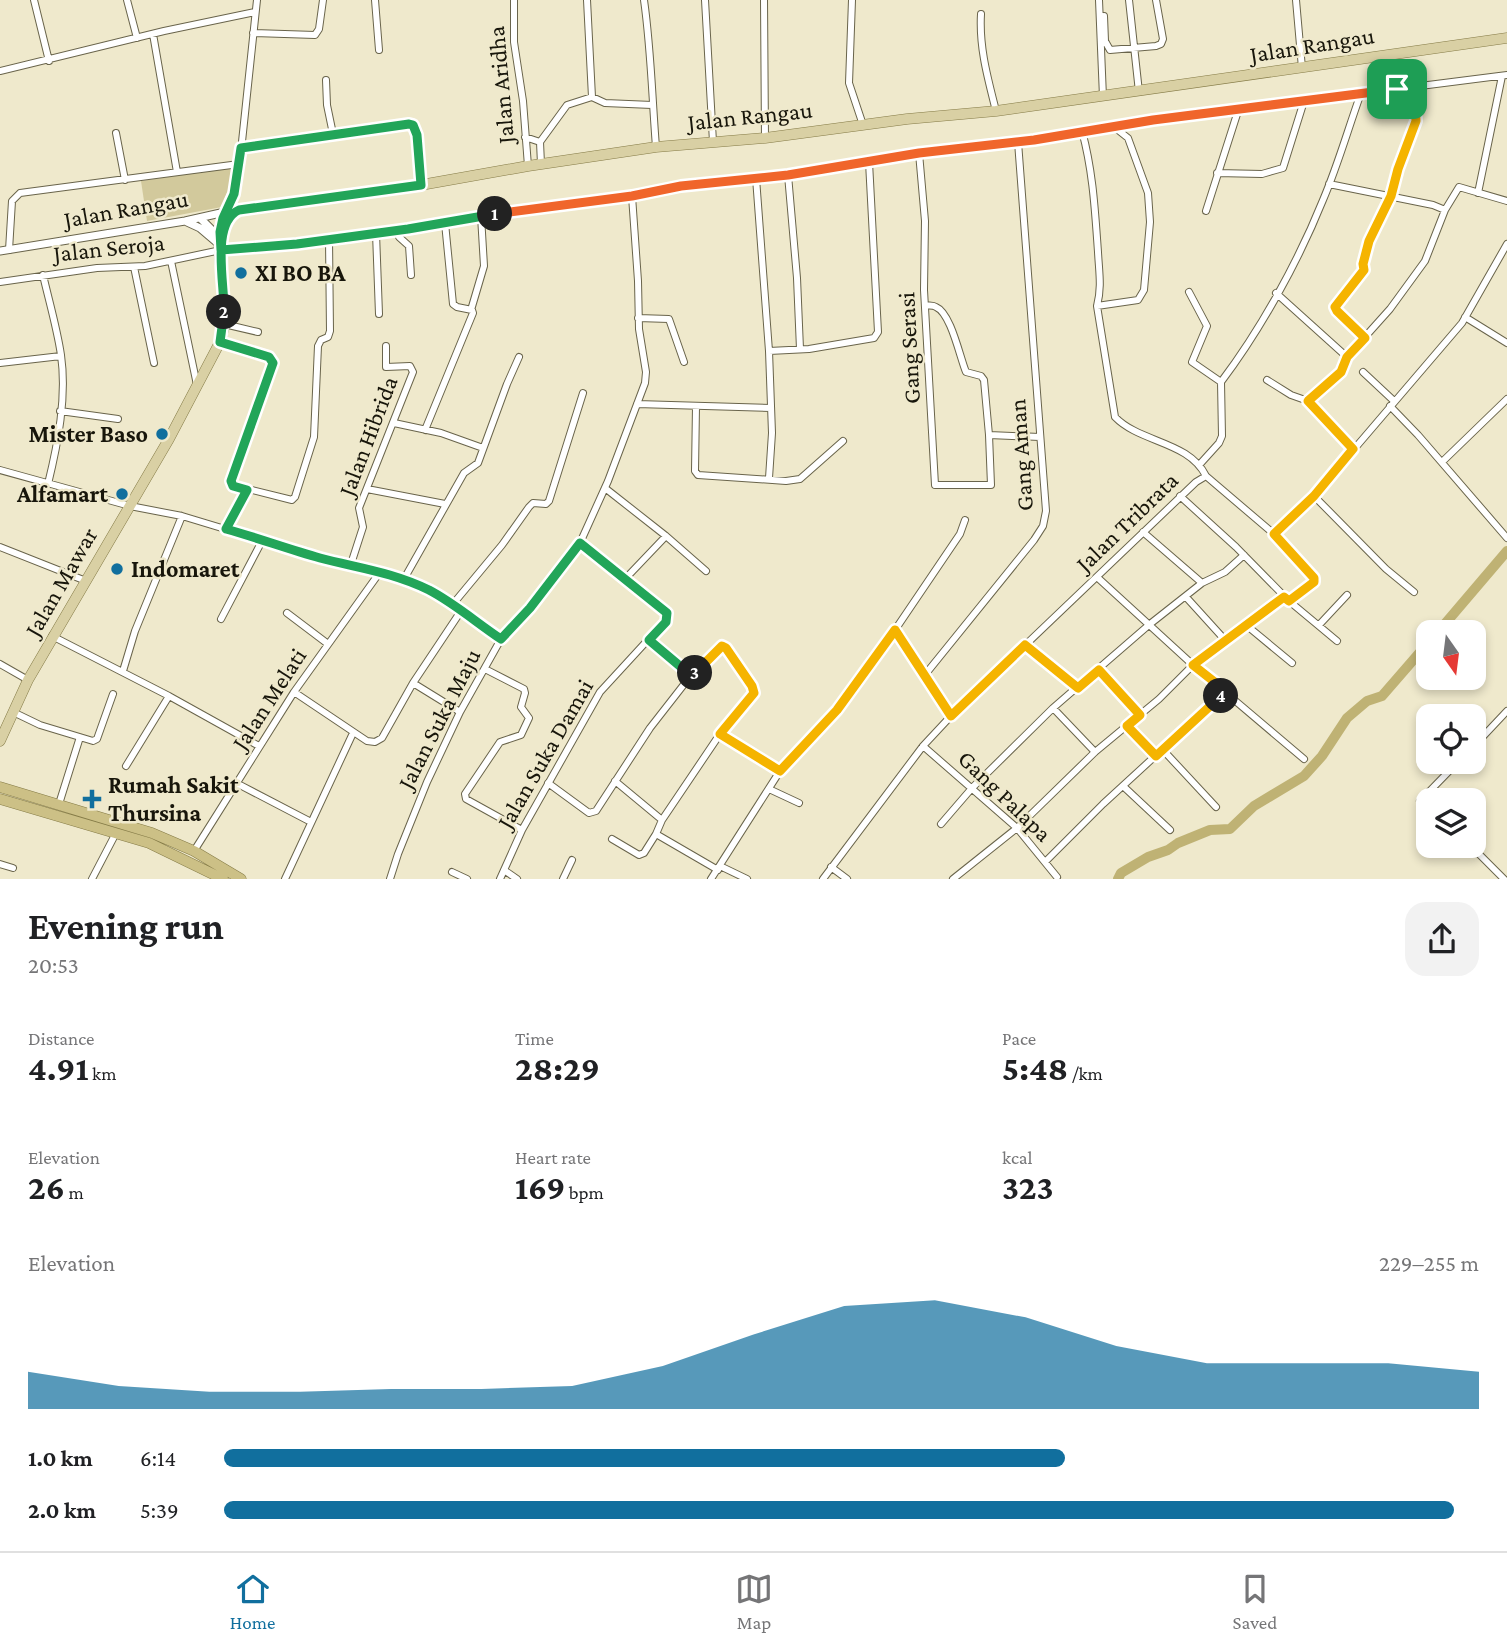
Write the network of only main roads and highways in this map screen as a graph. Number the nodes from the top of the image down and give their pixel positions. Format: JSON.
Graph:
{"nodes":[{"id":1,"x":1507,"y":38,"type":"edge"},
{"id":2,"x":234,"y":207,"type":"joint"},
{"id":3,"x":0,"y":741,"type":"edge"},
{"id":4,"x":0,"y":787,"type":"edge"},
{"id":5,"x":0,"y":799,"type":"edge"},
{"id":6,"x":150,"y":838,"type":"junction"},
{"id":7,"x":206,"y":873,"type":"edge"},
{"id":8,"x":223,"y":879,"type":"edge"},
{"id":9,"x":241,"y":879,"type":"edge"}],
"edges":[{"from":1,"to":2,"type":"main road","name":"Jalan Rangau"},
{"from":2,"to":3,"type":"main road","name":"Jalan Mawar"},
{"from":4,"to":6,"type":"highway"},
{"from":5,"to":6,"type":"highway"},
{"from":6,"to":7,"type":"highway"},
{"from":6,"to":9,"type":"highway"},
{"from":7,"to":8,"type":"highway"}]}
